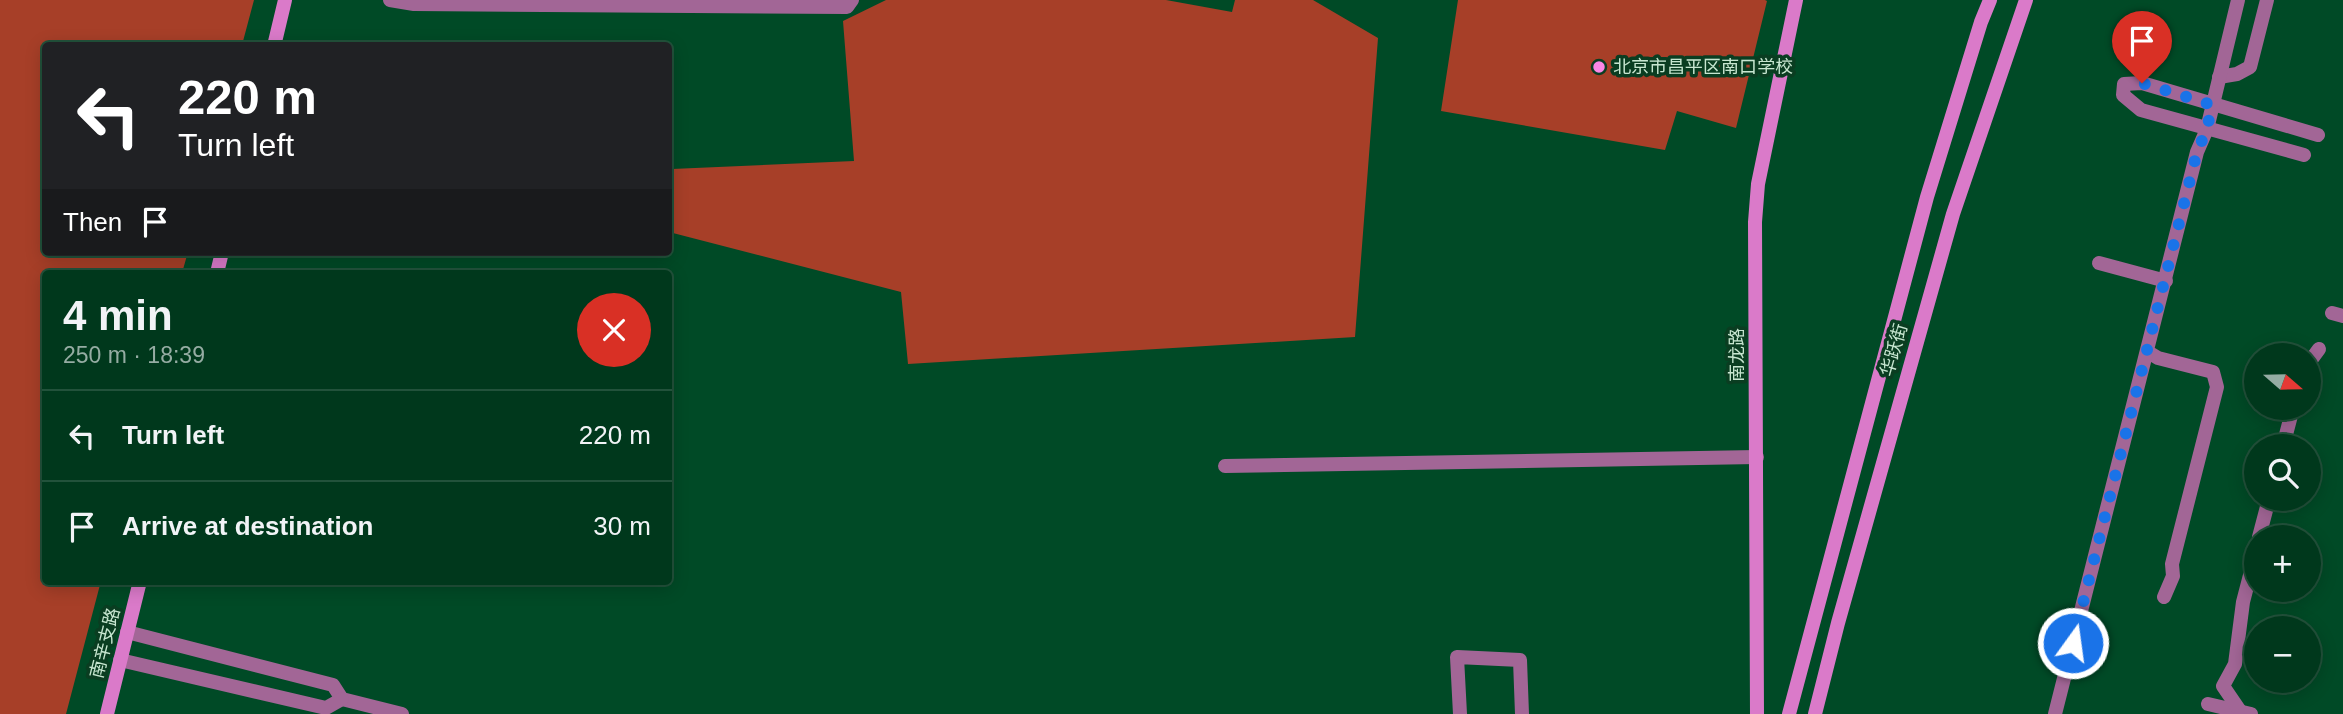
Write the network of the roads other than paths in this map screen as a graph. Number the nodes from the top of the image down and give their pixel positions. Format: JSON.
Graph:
{"nodes":[{"id":1,"x":285,"y":0,"type":"edge"},
{"id":2,"x":390,"y":0,"type":"edge"},
{"id":3,"x":852,"y":0,"type":"edge"},
{"id":4,"x":1796,"y":0,"type":"edge"},
{"id":5,"x":1990,"y":0,"type":"edge"},
{"id":6,"x":2026,"y":0,"type":"edge"},
{"id":7,"x":2238,"y":0,"type":"edge"},
{"id":8,"x":2267,"y":0,"type":"edge"},
{"id":9,"x":275,"y":42,"type":"edge"},
{"id":10,"x":2219,"y":77,"type":"junction"},
{"id":11,"x":2212,"y":105,"type":"junction"},
{"id":12,"x":2207,"y":129,"type":"junction"},
{"id":13,"x":2318,"y":135,"type":"dead end"},
{"id":14,"x":2304,"y":155,"type":"dead end"},
{"id":15,"x":2099,"y":263,"type":"dead end"},
{"id":16,"x":2165,"y":281,"type":"junction"},
{"id":17,"x":2148,"y":352,"type":"junction"},
{"id":18,"x":1757,"y":457,"type":"junction"},
{"id":19,"x":1225,"y":466,"type":"dead end"},
{"id":20,"x":139,"y":585,"type":"edge"},
{"id":21,"x":2164,"y":597,"type":"dead end"},
{"id":22,"x":2244,"y":599,"type":"edge"},
{"id":23,"x":127,"y":632,"type":"junction"},
{"id":24,"x":120,"y":660,"type":"junction"},
{"id":25,"x":342,"y":699,"type":"junction"},
{"id":26,"x":2208,"y":704,"type":"dead end"},
{"id":27,"x":2236,"y":712,"type":"edge"},
{"id":28,"x":107,"y":714,"type":"edge"},
{"id":29,"x":402,"y":714,"type":"edge"},
{"id":30,"x":1460,"y":714,"type":"edge"},
{"id":31,"x":1522,"y":714,"type":"edge"},
{"id":32,"x":1757,"y":714,"type":"edge"},
{"id":33,"x":1789,"y":714,"type":"edge"},
{"id":34,"x":1815,"y":714,"type":"edge"},
{"id":35,"x":2055,"y":714,"type":"edge"}],
"edges":[{"from":1,"to":9,"type":"street"},
{"from":2,"to":3,"type":"street"},
{"from":4,"to":18,"type":"street","name":"南龙路"},
{"from":5,"to":33,"type":"street","name":"华跃街"},
{"from":6,"to":34,"type":"street","name":"华跃街"},
{"from":7,"to":10,"type":"street"},
{"from":8,"to":10,"type":"street"},
{"from":10,"to":11,"type":"street"},
{"from":11,"to":12,"type":"street"},
{"from":11,"to":12,"type":"street"},
{"from":11,"to":13,"type":"street"},
{"from":12,"to":14,"type":"street"},
{"from":12,"to":16,"type":"street"},
{"from":15,"to":16,"type":"street"},
{"from":16,"to":17,"type":"street"},
{"from":17,"to":21,"type":"street"},
{"from":17,"to":35,"type":"street"},
{"from":18,"to":19,"type":"street"},
{"from":18,"to":32,"type":"street","name":"南龙路"},
{"from":20,"to":23,"type":"street","name":"南辛支路"},
{"from":22,"to":27,"type":"street"},
{"from":23,"to":24,"type":"street","name":"南辛支路"},
{"from":23,"to":25,"type":"street"},
{"from":24,"to":25,"type":"street"},
{"from":24,"to":28,"type":"street","name":"南辛支路"},
{"from":25,"to":29,"type":"street"},
{"from":26,"to":27,"type":"street"},
{"from":30,"to":31,"type":"street"}]}
